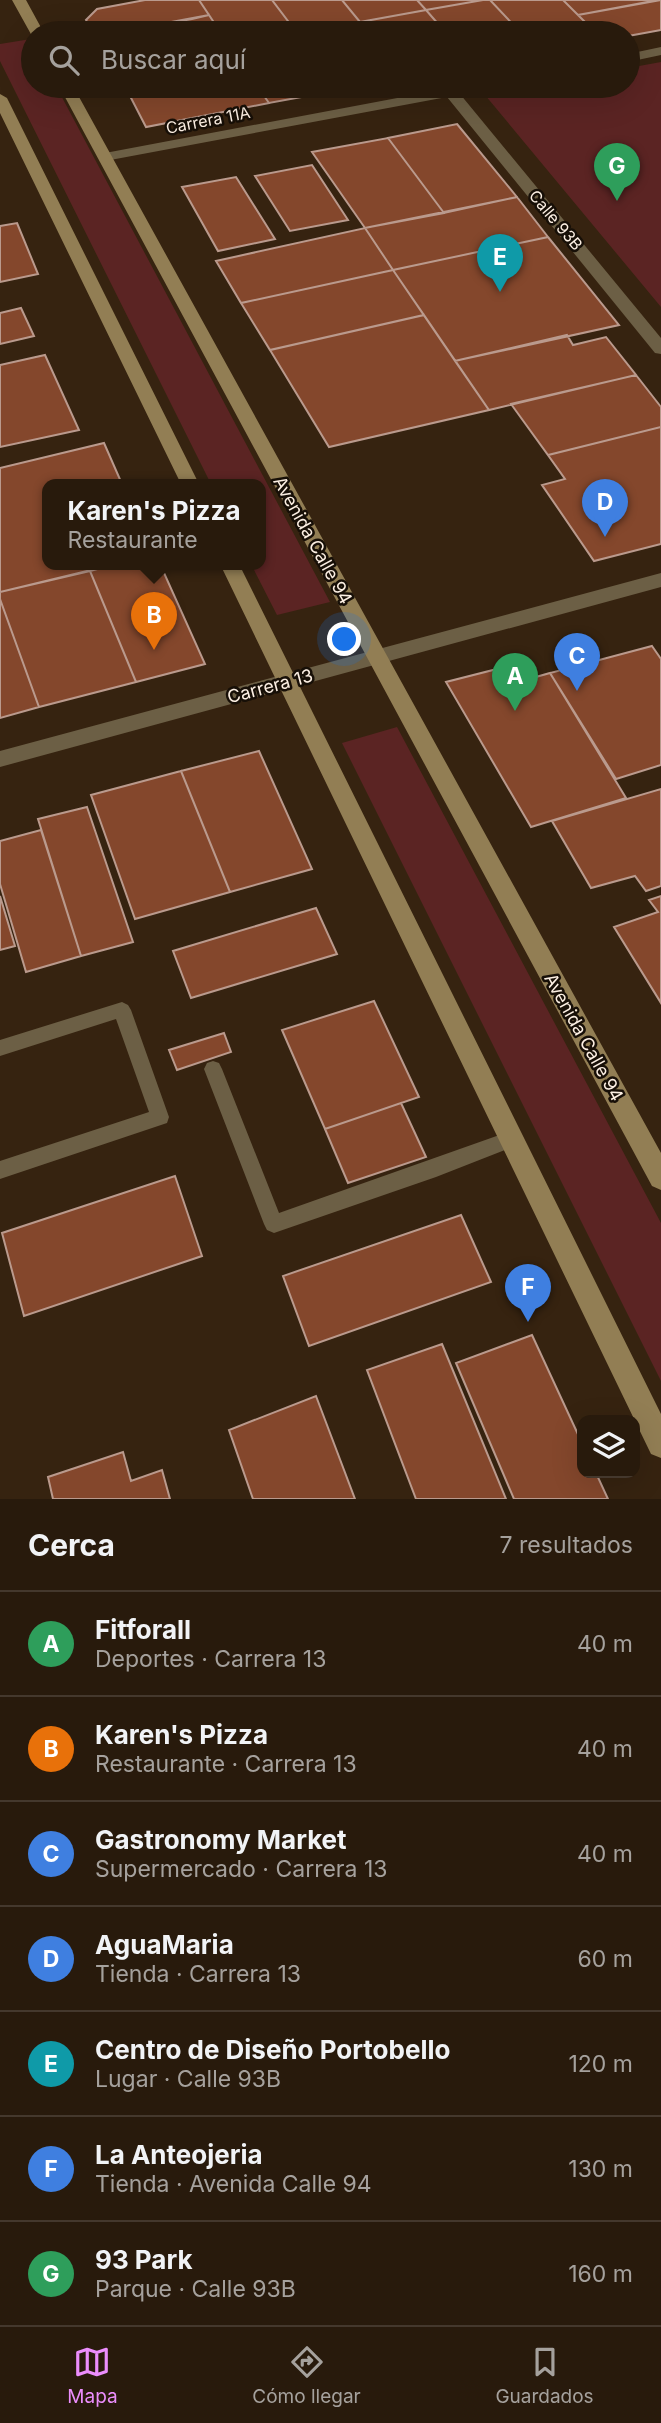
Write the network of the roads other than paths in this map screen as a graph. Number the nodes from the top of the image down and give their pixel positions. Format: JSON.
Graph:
{"nodes":[{"id":1,"x":19,"y":0,"type":"edge"},
{"id":2,"x":30,"y":21,"type":"edge"},
{"id":3,"x":661,"y":51,"type":"edge"},
{"id":4,"x":640,"y":55,"type":"edge"},
{"id":5,"x":0,"y":98,"type":"edge"},
{"id":6,"x":73,"y":98,"type":"edge"},
{"id":7,"x":418,"y":98,"type":"edge"},
{"id":8,"x":455,"y":98,"type":"edge"},
{"id":9,"x":105,"y":157,"type":"junction"},
{"id":10,"x":661,"y":349,"type":"edge"},
{"id":11,"x":188,"y":479,"type":"edge"},
{"id":12,"x":232,"y":570,"type":"edge"},
{"id":13,"x":661,"y":580,"type":"edge"},
{"id":14,"x":377,"y":657,"type":"junction"},
{"id":15,"x":286,"y":681,"type":"junction"},
{"id":16,"x":0,"y":759,"type":"edge"},
{"id":17,"x":0,"y":1048,"type":"edge"},
{"id":18,"x":213,"y":1069,"type":"dead end"},
{"id":19,"x":511,"y":1139,"type":"junction"},
{"id":20,"x":0,"y":1170,"type":"edge"},
{"id":21,"x":661,"y":1178,"type":"edge"},
{"id":22,"x":661,"y":1444,"type":"edge"}],
"edges":[{"from":1,"to":2,"type":"main road"},
{"from":3,"to":4,"type":"street"},
{"from":5,"to":11,"type":"main road"},
{"from":6,"to":9,"type":"main road","name":"Avenida Calle 94"},
{"from":7,"to":9,"type":"street","name":"Carrera 11A"},
{"from":8,"to":10,"type":"street","name":"Calle 93B"},
{"from":9,"to":14,"type":"main road","name":"Avenida Calle 94"},
{"from":12,"to":15,"type":"main road"},
{"from":13,"to":14,"type":"street","name":"Carrera 13"},
{"from":14,"to":15,"type":"street","name":"Carrera 13"},
{"from":14,"to":21,"type":"main road","name":"Avenida Calle 94"},
{"from":15,"to":16,"type":"street","name":"Carrera 13"},
{"from":15,"to":19,"type":"main road"},
{"from":17,"to":20,"type":"lane"},
{"from":18,"to":19,"type":"lane"},
{"from":19,"to":22,"type":"main road"}]}
